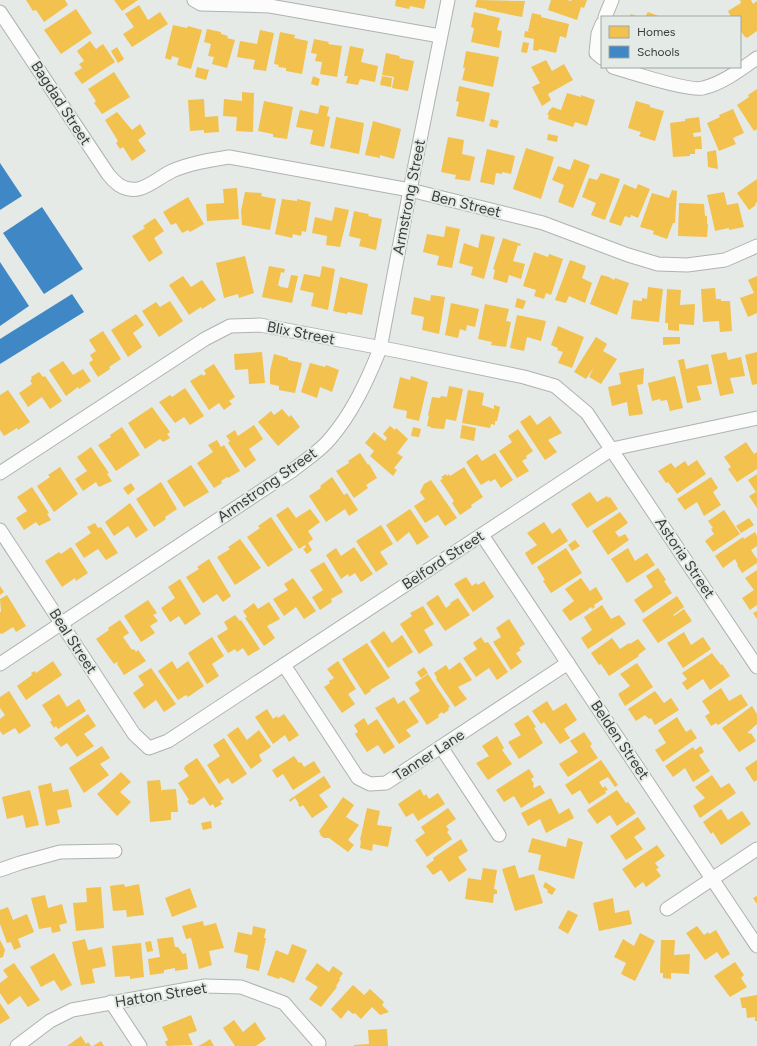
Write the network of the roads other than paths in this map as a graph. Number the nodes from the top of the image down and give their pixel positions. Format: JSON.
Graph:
{"nodes":[{"id":1,"x":194,"y":0,"type":"edge"},
{"id":2,"x":448,"y":0,"type":"edge"},
{"id":3,"x":612,"y":0,"type":"edge"},
{"id":4,"x":0,"y":12,"type":"edge"},
{"id":5,"x":605,"y":16,"type":"edge"},
{"id":6,"x":600,"y":29,"type":"edge"},
{"id":7,"x":440,"y":36,"type":"junction"},
{"id":8,"x":601,"y":57,"type":"edge"},
{"id":9,"x":757,"y":58,"type":"edge"},
{"id":10,"x":617,"y":68,"type":"edge"},
{"id":11,"x":127,"y":189,"type":"joint"},
{"id":12,"x":410,"y":190,"type":"junction"},
{"id":13,"x":757,"y":246,"type":"edge"},
{"id":14,"x":380,"y":349,"type":"junction"},
{"id":15,"x":757,"y":418,"type":"edge"},
{"id":16,"x":612,"y":449,"type":"junction"},
{"id":17,"x":0,"y":473,"type":"edge"},
{"id":18,"x":0,"y":530,"type":"edge"},
{"id":19,"x":482,"y":535,"type":"junction"},
{"id":20,"x":62,"y":623,"type":"junction"},
{"id":21,"x":568,"y":663,"type":"junction"},
{"id":22,"x":0,"y":664,"type":"edge"},
{"id":23,"x":284,"y":665,"type":"junction"},
{"id":24,"x":757,"y":667,"type":"edge"},
{"id":25,"x":440,"y":747,"type":"junction"},
{"id":26,"x":149,"y":748,"type":"joint"},
{"id":27,"x":499,"y":835,"type":"dead end"},
{"id":28,"x":757,"y":849,"type":"edge"},
{"id":29,"x":115,"y":851,"type":"dead end"},
{"id":30,"x":0,"y":870,"type":"edge"},
{"id":31,"x":712,"y":879,"type":"junction"},
{"id":32,"x":667,"y":909,"type":"dead end"},
{"id":33,"x":757,"y":946,"type":"edge"},
{"id":34,"x":111,"y":1002,"type":"junction"},
{"id":35,"x":319,"y":1043,"type":"dead end"},
{"id":36,"x":17,"y":1046,"type":"edge"},
{"id":37,"x":140,"y":1046,"type":"edge"}],
"edges":[{"from":1,"to":7,"type":"street"},
{"from":2,"to":7,"type":"street","name":"Armstrong Street"},
{"from":3,"to":5,"type":"street"},
{"from":4,"to":11,"type":"street","name":"Bagdad Street"},
{"from":6,"to":8,"type":"street"},
{"from":7,"to":12,"type":"street","name":"Armstrong Street"},
{"from":9,"to":10,"type":"street"},
{"from":11,"to":12,"type":"street","name":"Ben Street"},
{"from":12,"to":13,"type":"street","name":"Ben Street"},
{"from":12,"to":14,"type":"street","name":"Armstrong Street"},
{"from":14,"to":16,"type":"street","name":"Blix Street"},
{"from":14,"to":17,"type":"street","name":"Blix Street"},
{"from":14,"to":20,"type":"street","name":"Armstrong Street"},
{"from":15,"to":16,"type":"street","name":"Belford Street"},
{"from":16,"to":19,"type":"street","name":"Belford Street"},
{"from":16,"to":24,"type":"street","name":"Astoria Street"},
{"from":18,"to":20,"type":"street","name":"Beal Street"},
{"from":19,"to":21,"type":"street","name":"Belden Street"},
{"from":19,"to":23,"type":"street","name":"Belford Street"},
{"from":20,"to":22,"type":"street","name":"Armstrong Street"},
{"from":20,"to":26,"type":"street","name":"Beal Street"},
{"from":21,"to":25,"type":"street","name":"Tanner Lane"},
{"from":21,"to":31,"type":"street","name":"Belden Street"},
{"from":23,"to":25,"type":"street","name":"Tanner Lane"},
{"from":23,"to":26,"type":"street","name":"Belford Street"},
{"from":25,"to":27,"type":"street"},
{"from":28,"to":31,"type":"street"},
{"from":29,"to":30,"type":"street"},
{"from":31,"to":32,"type":"street"},
{"from":31,"to":33,"type":"street","name":"Belden Street"},
{"from":34,"to":35,"type":"street","name":"Hatton Street"},
{"from":34,"to":36,"type":"street","name":"Hatton Street"},
{"from":34,"to":37,"type":"street"}]}
